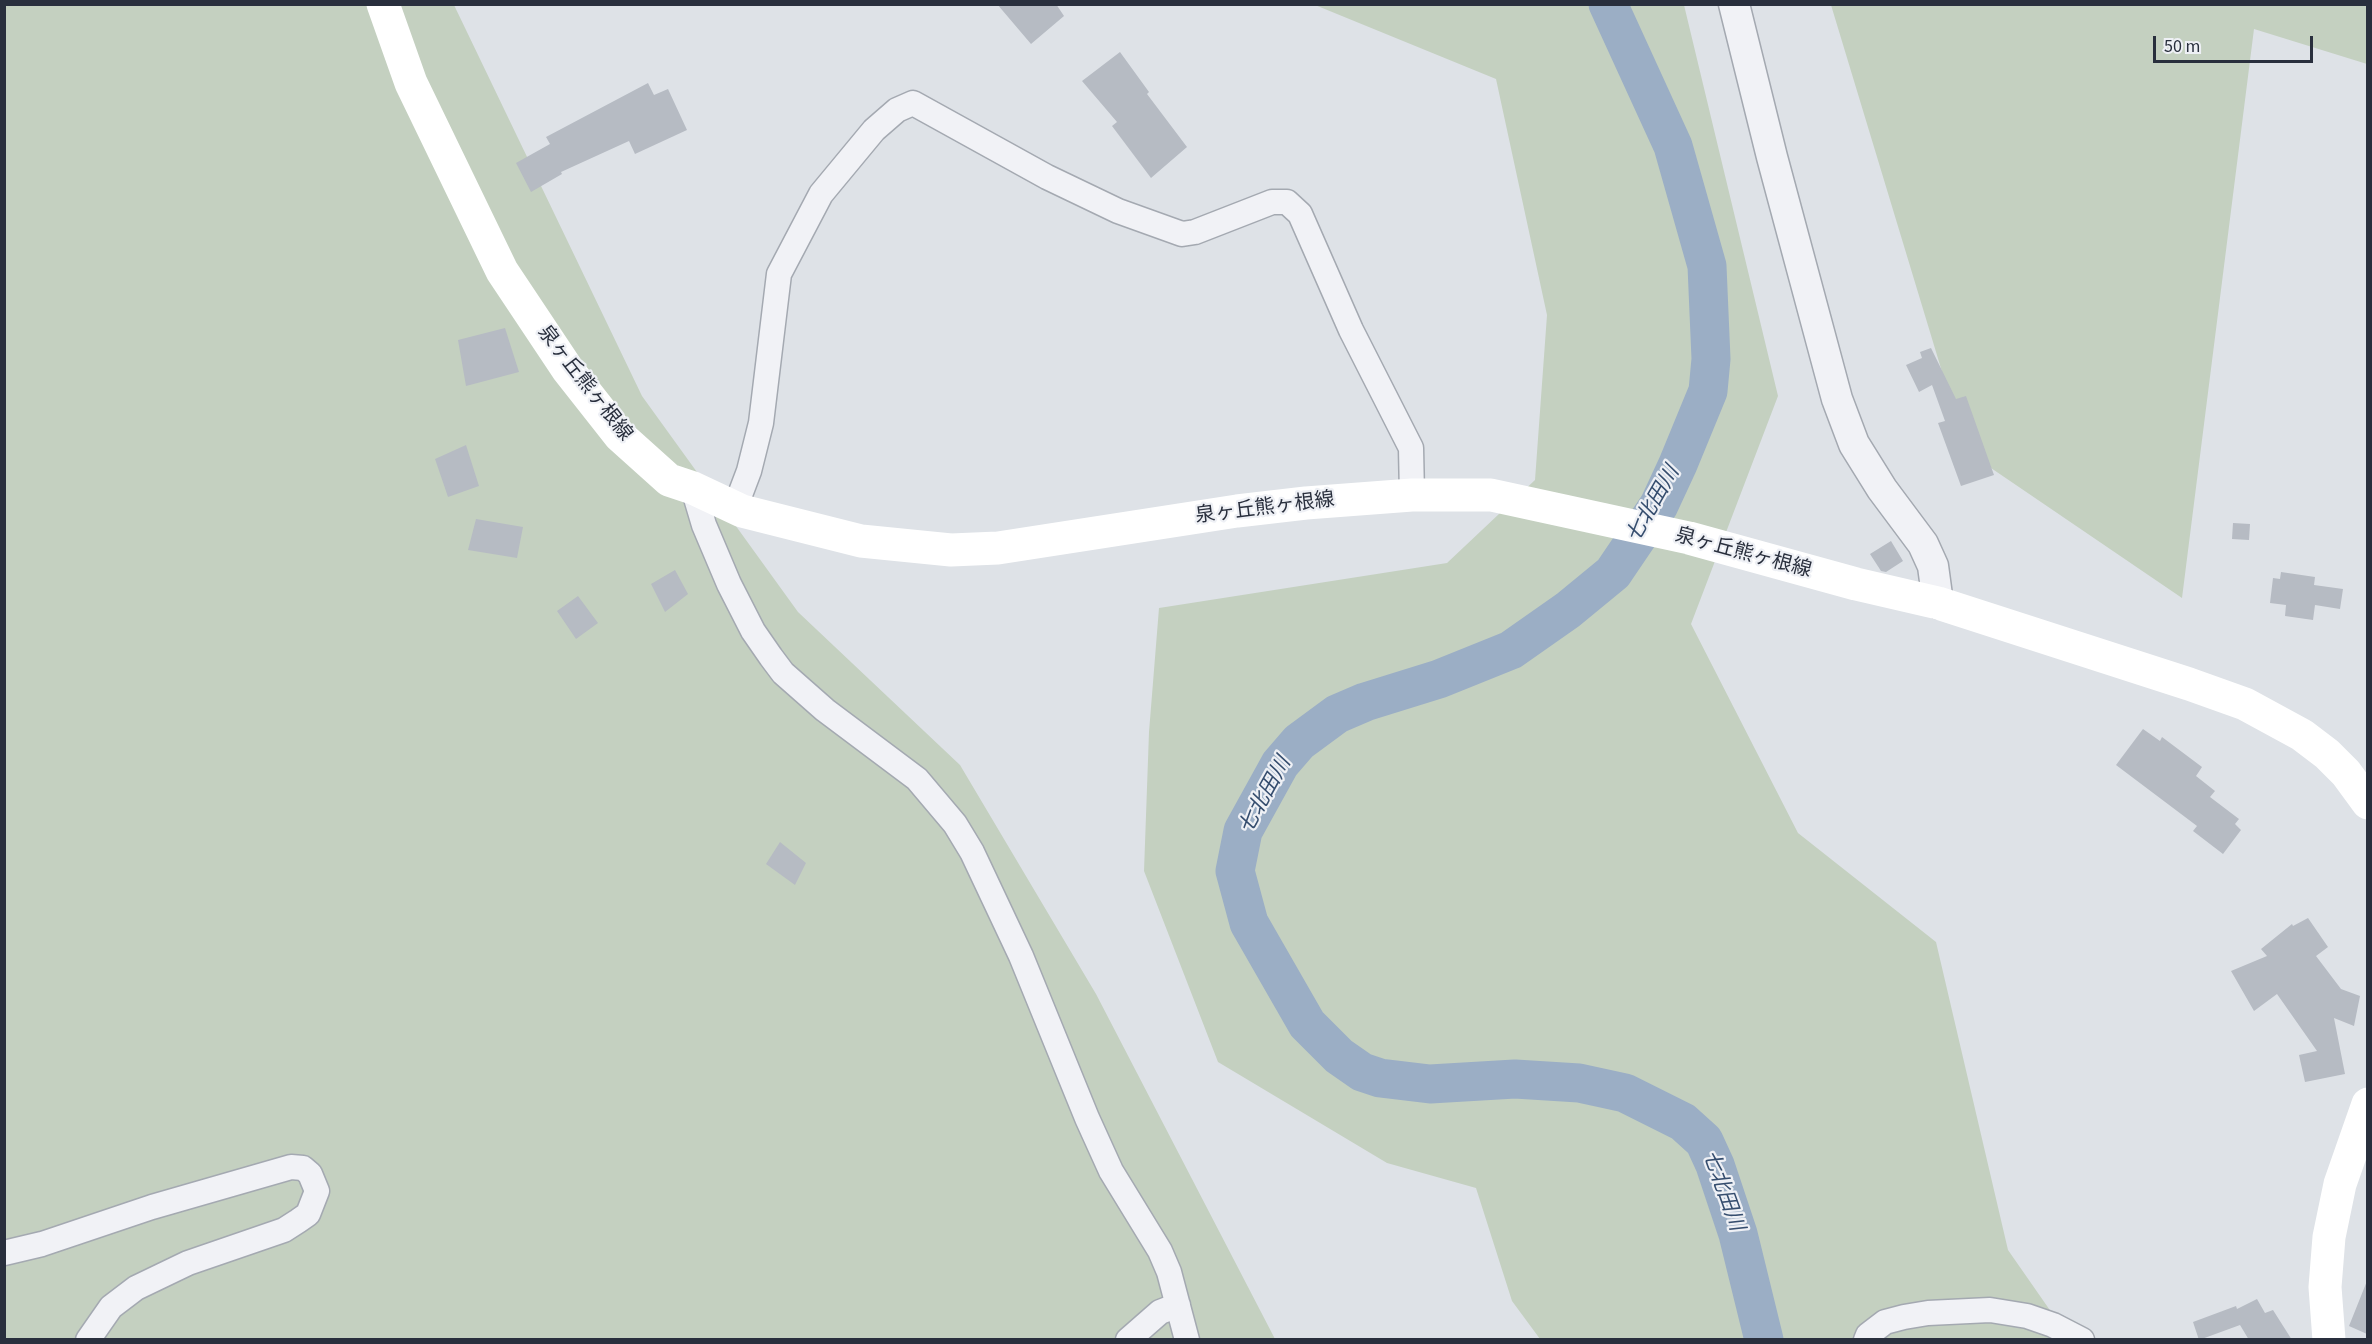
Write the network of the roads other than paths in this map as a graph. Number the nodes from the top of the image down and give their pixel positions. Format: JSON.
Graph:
{"nodes":[{"id":1,"x":383,"y":4,"type":"edge"},
{"id":2,"x":1734,"y":4,"type":"edge"},
{"id":3,"x":693,"y":488,"type":"junction"},
{"id":4,"x":1412,"y":495,"type":"junction"},
{"id":5,"x":735,"y":508,"type":"junction"},
{"id":6,"x":1938,"y":603,"type":"junction"},
{"id":7,"x":2367,"y":803,"type":"edge"},
{"id":8,"x":2367,"y":1104,"type":"edge"},
{"id":9,"x":4,"y":1253,"type":"edge"},
{"id":10,"x":1178,"y":1305,"type":"junction"},
{"id":11,"x":88,"y":1340,"type":"edge"},
{"id":12,"x":1128,"y":1340,"type":"edge"},
{"id":13,"x":1187,"y":1340,"type":"edge"},
{"id":14,"x":1866,"y":1340,"type":"edge"},
{"id":15,"x":2082,"y":1340,"type":"edge"},
{"id":16,"x":2329,"y":1340,"type":"edge"}],
"edges":[{"from":1,"to":3,"type":"main road","name":"泉ヶ丘熊ヶ根線"},
{"from":2,"to":6,"type":"street"},
{"from":3,"to":5,"type":"main road","name":"泉ヶ丘熊ヶ根線"},
{"from":3,"to":10,"type":"street"},
{"from":4,"to":5,"type":"main road","name":"泉ヶ丘熊ヶ根線"},
{"from":4,"to":5,"type":"street"},
{"from":4,"to":6,"type":"main road","name":"泉ヶ丘熊ヶ根線"},
{"from":6,"to":7,"type":"main road","name":"泉ヶ丘熊ヶ根線"},
{"from":8,"to":16,"type":"main road"},
{"from":9,"to":11,"type":"street"},
{"from":10,"to":12,"type":"street"},
{"from":10,"to":13,"type":"street"},
{"from":14,"to":15,"type":"street"}]}
